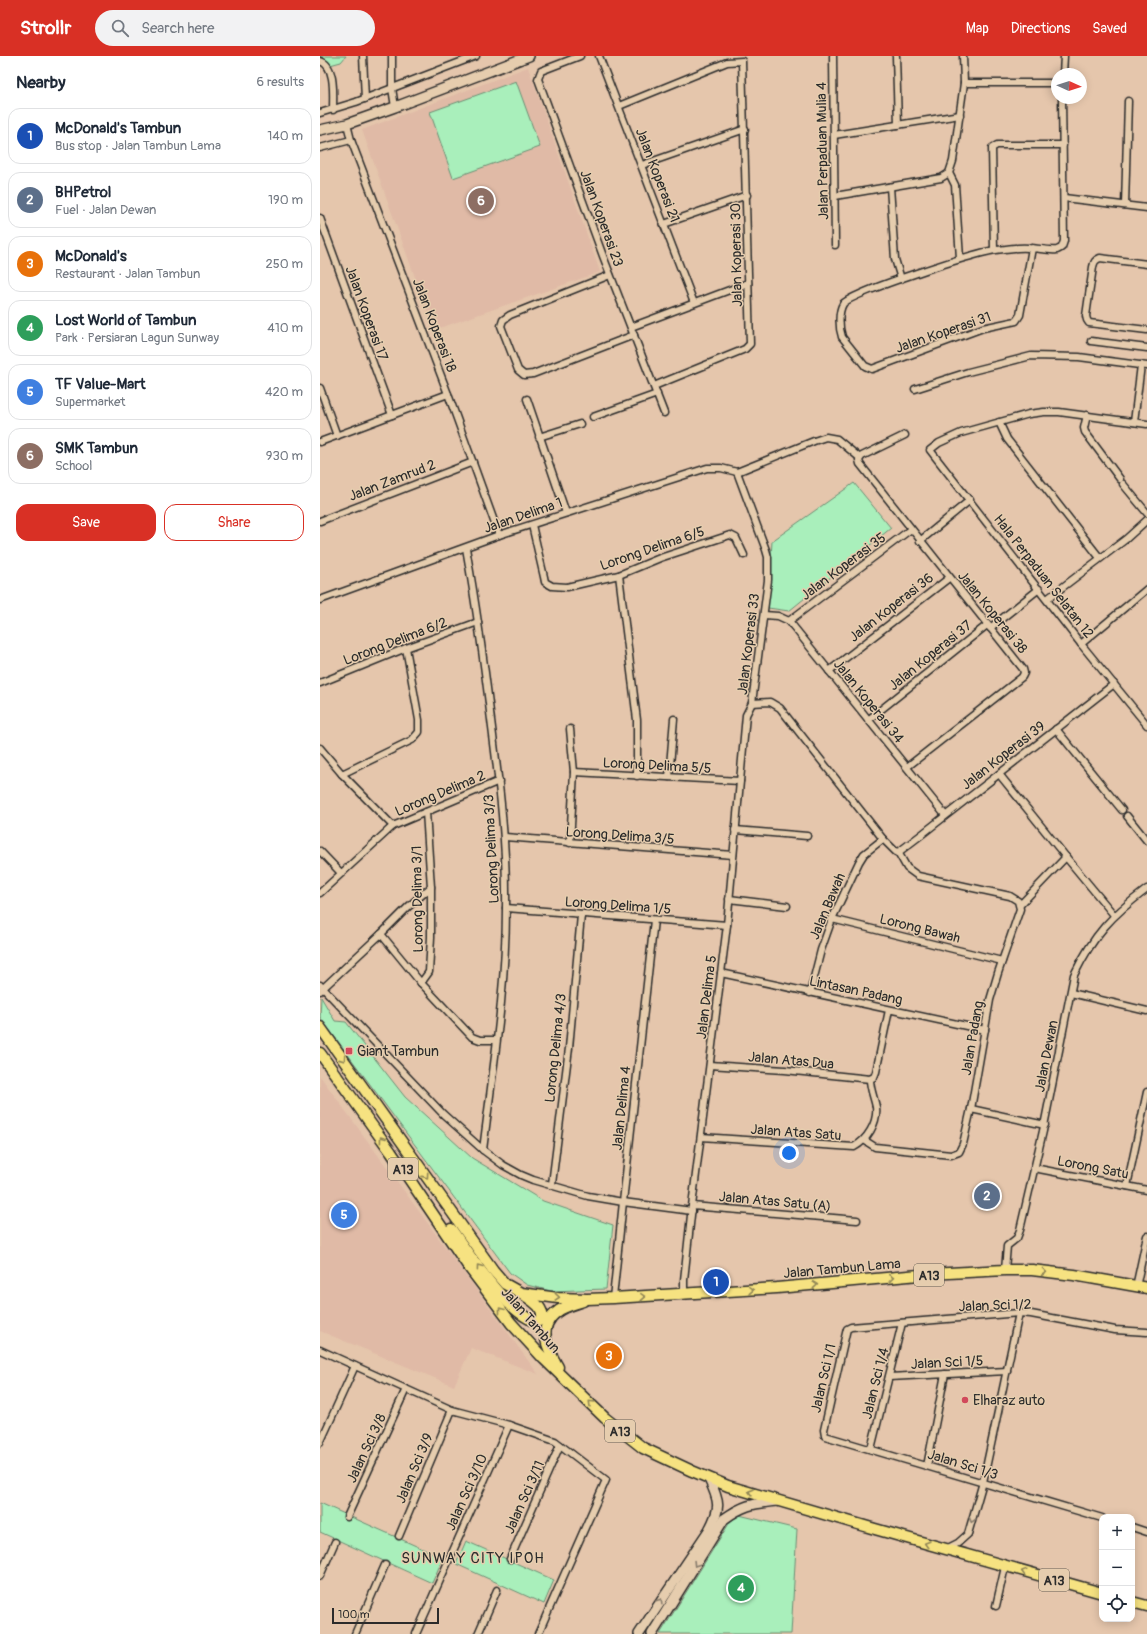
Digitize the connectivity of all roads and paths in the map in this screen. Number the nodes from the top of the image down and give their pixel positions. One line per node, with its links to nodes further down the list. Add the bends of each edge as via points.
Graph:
1 (363, 56): 16 (street)
2 (392, 56): 15 (street)
3 (476, 56): 15 (street)
4 (529, 56): 20 (main road)
5 (580, 56): 47 (street, Jalan Koperasi 23, via 541,71 538,79)
6 (599, 56): 19 (street, Jalan Koperasi 21)
7 (833, 56): 28 (street, Jalan Perpaduan Mulia 4)
8 (896, 56): 25 (street)
9 (963, 56): 13 (street)
10 (1064, 56): 12 (street)
11 (320, 61): 21 (street, via 326,62 331,70)
12 (1063, 68)
13 (964, 83): 14 (street); 23 (street)
14 (1051, 83)
15 (392, 88): 16 (street); 20 (street)
16 (365, 99): 21 (street)
17 (1128, 101): 38 (street)
18 (1062, 104): 30 (street)
19 (619, 106): 26 (street, Jalan Koperasi 30, via 727,62 742,61); 32 (street, Jalan Koperasi 21)
20 (395, 107): 24 (main road)
21 (333, 110): 22 (street)
22 (320, 114)
23 (960, 115): 25 (street); 33 (street, via 954,161)
24 (347, 124): 27 (main road); 29 (street, Jalan Koperasi 18)
25 (898, 125): 28 (street)
26 (744, 129): 32 (street); 35 (street, Jalan Koperasi 30)
27 (320, 130)
28 (834, 135): 36 (street, Jalan Perpaduan Mulia 4)
29 (351, 140): 31 (street); 60 (street, Jalan Koperasi 18)
30 (1063, 145): 37 (street); 44 (street, via 997,145 992,148)
31 (320, 148)
32 (642, 165): 41 (street, Jalan Koperasi 21)
33 (949, 173): 34 (street, via 941,178); 45 (street, via 955,185)
34 (890, 187): 36 (street); 48 (street, via 896,264)
35 (747, 195): 41 (street); 49 (street, Jalan Koperasi 30)
36 (835, 196): 42 (street, Jalan Perpaduan Mulia 4)
37 (1064, 198): 38 (street); 43 (street, via 1062,247 1056,250)
38 (1125, 205): 39 (street)
39 (1147, 208)
40 (320, 218): 64 (street, Jalan Koperasi 17)
41 (664, 224): 50 (street, Jalan Koperasi 21)
42 (835, 245)
43 (1032, 248): 44 (street); 48 (street, Jalan Koperasi 31, via 1020,315 1016,321 975,331 872,369 865,366 842,337 840,309 846,300)
44 (994, 250): 45 (street)
45 (960, 258): 48 (street)
46 (1147, 264): 52 (street, via 1100,258 1094,262 1086,316 1087,320 1093,323)
47 (610, 275): 51 (street, Jalan Koperasi 23); 53 (street, via 503,320 501,326 515,363 524,375 533,374)
48 (900, 279)
49 (748, 283): 50 (street); 57 (street, Jalan Koperasi 30, via 750,344 745,349)
50 (694, 304): 51 (street)
51 (631, 327): 53 (street, Jalan Koperasi 23)
52 (1147, 330)
53 (634, 335): 57 (street, Jalan Koperasi 23)
54 (1091, 341): 55 (street)
55 (1147, 348)
56 (1144, 365): 59 (street, via 1079,357 1031,356); 68 (street)
57 (654, 386): 61 (street, Jalan Koperasi 23)
58 (320, 388): 72 (street)
59 (915, 389)
60 (448, 394): 64 (street); 76 (street, Jalan Koperasi 18)
61 (657, 394): 63 (street, Jalan Koperasi 23); 66 (street)
62 (527, 399): 73 (street)
63 (664, 413)
64 (392, 415): 72 (street)
65 (1087, 416): 67 (street, via 1044,412); 68 (street); 79 (street, via 1085,432)
66 (593, 417)
67 (999, 422): 78 (street, Hala Perpaduan Selatan 12, via 961,433 930,450); 89 (street, via 1007,439)
68 (1134, 422): 70 (street)
69 (580, 424): 73 (street)
70 (1147, 424)
71 (905, 435): 75 (street)
72 (337, 436): 74 (street)
73 (539, 437): 80 (street)
74 (320, 442)
75 (860, 458): 77 (street, via 837,439 826,437); 84 (street, Jalan Koperasi 38, via 862,467)
76 (473, 462): 82 (street, Jalan Zamrud 2); 85 (street, Jalan Koperasi 18)
77 (737, 472): 80 (street, Jalan Delima 1, via 707,468); 96 (street, Jalan Koperasi 33, via 768,557)
78 (970, 500): 86 (street); 92 (street, Hala Perpaduan Selatan 12)
79 (1147, 512)
80 (566, 513): 83 (street, Jalan Delima 1)
81 (1147, 520): 89 (street)
82 (320, 521)
83 (532, 525): 85 (street, Jalan Delima 1); 90 (street, Lorong Delima 6/5, via 548,585 567,587)
84 (911, 529): 86 (street, Jalan Koperasi 38); 97 (street, Jalan Koperasi 35)
85 (499, 535): 87 (street, Jalan Delima 1)
86 (920, 541): 91 (street, Jalan Koperasi 38)
87 (466, 548): 94 (street, Jalan Delima 1); 98 (street, Lorong Delima 3/3)
88 (744, 554): 90 (street, Lorong Delima 6/5, via 736,538 730,535 660,558)
89 (1100, 558): 95 (street)
90 (619, 575): 116 (street, via 637,720)
91 (950, 578): 99 (street, Jalan Koperasi 38); 102 (street, Jalan Koperasi 36)
92 (1039, 589): 95 (street, Hala Perpaduan Selatan 12); 99 (street, Jalan Koperasi 37)
93 (1147, 589): 100 (street)
94 (320, 600)
95 (1047, 600): 100 (street, Hala Perpaduan Selatan 12)
96 (764, 615): 97 (street, via 778,616); 105 (street, Jalan Koperasi 33)
97 (789, 621): 102 (street, Jalan Koperasi 34)
98 (478, 622): 101 (street, Lorong Delima 6/2); 118 (street, Lorong Delima 3/3)
99 (989, 626): 107 (street, Jalan Koperasi 37); 112 (street, Jalan Koperasi 38, via 1023,669 1023,675)
100 (1081, 644): 104 (street, Hala Perpaduan Selatan 12)
101 (406, 648): 103 (street, Lorong Delima 6/2); 114 (street, via 419,732 412,740)
102 (829, 670): 107 (street, Jalan Koperasi 34)
103 (320, 683)
104 (1114, 684): 108 (street, Hala Perpaduan Selatan 12); 110 (street, Jalan Koperasi 39)
105 (752, 703): 119 (street, Jalan Delima 5, via 746,715); 128 (street, Jalan Koperasi 33, via 770,702 780,708)
106 (674, 719): 117 (street)
107 (868, 720): 112 (street, Jalan Koperasi 34)
108 (1147, 725)
109 (570, 729): 113 (street)
110 (1056, 729): 115 (street, Jalan Koperasi 39); 120 (street)
111 (320, 748): 114 (street)
112 (907, 767): 122 (street, Jalan Koperasi 34)
113 (574, 772): 116 (street, Lorong Delima 5/5); 130 (street)
114 (342, 774): 124 (street)
115 (999, 774): 122 (street, Jalan Koperasi 39); 134 (street)
116 (637, 776): 117 (street, Lorong Delima 5/5)
117 (669, 777): 119 (street, Lorong Delima 5/5)
118 (499, 781): 121 (street, Lorong Delima 2); 127 (street, Lorong Delima 3/3)
119 (740, 782): 125 (street, Jalan Delima 5)
120 (1122, 810)
121 (426, 812): 124 (street, Lorong Delima 2); 136 (street, Lorong Delima 3/1)
122 (945, 816): 132 (street, Jalan Koperasi 39)
123 (1127, 816): 129 (street)
124 (393, 826): 135 (street, Lorong Delima 2)
125 (736, 830): 126 (street); 133 (street, Jalan Delima 5)
126 (807, 836)
127 (505, 837): 130 (street, Lorong Delima 3/5); 142 (street, Lorong Delima 3/3)
128 (883, 839): 132 (street, Jalan Koperasi 33); 145 (street, Jalan Bawah, via 864,854)
129 (1147, 841)
130 (570, 843): 133 (street, Lorong Delima 3/5)
131 (320, 851): 135 (street)
132 (898, 852): 140 (street, Jalan Koperasi 33, via 907,868 918,876 1010,896)
133 (733, 855): 139 (street, Jalan Delima 5)
134 (1066, 857): 140 (street); 144 (street)
135 (341, 873): 138 (street, Lorong Delima 2)
136 (432, 887): 148 (street); 151 (street, Lorong Delima 3/1, via 429,972)
137 (1147, 889): 144 (street, Jalan Dewan)
138 (320, 893)
139 (729, 899): 141 (street); 147 (street, Jalan Delima 5)
140 (1020, 905): 149 (street, Jalan Padang, via 1020,914)
141 (787, 906)
142 (506, 908): 143 (street, Lorong Delima 1/5); 159 (street, Lorong Delima 3/3, via 504,964)
143 (580, 915): 146 (street, Lorong Delima 1/5); 171 (street, Lorong Delima 4/3)
144 (1114, 915): 154 (street, Jalan Dewan, via 1095,937 1084,956 1074,975)
145 (832, 919): 149 (street, Lorong Bawah); 153 (street, Jalan Bawah)
146 (654, 920): 147 (street, Lorong Delima 1/5); 175 (street, Jalan Delima 4)
147 (727, 925): 150 (street, Jalan Delima 5)
148 (381, 934): 151 (street); 152 (street)
149 (1002, 961): 158 (street, Jalan Padang, via 990,1000)
150 (721, 974): 153 (street, Lintasan Padang); 161 (street, Jalan Delima 5)
151 (421, 983): 159 (street, via 472,1037)
152 (321, 988): 169 (street, Jalan Atas Satu (A), via 443,1114)
153 (810, 993): 155 (street, Lintasan Padang)
154 (1071, 993): 156 (street); 166 (street, Jalan Dewan)
155 (889, 1010): 158 (street, Lintasan Padang); 162 (street, via 876,1072)
156 (1147, 1011)
157 (320, 1027): 182 (main road, A13, one-way to 182, via 480,1253 504,1284)
158 (985, 1030): 164 (street, Jalan Padang)
159 (496, 1040): 169 (street, Lorong Delima 3/3)
160 (322, 1060): 174 (main road, Jalan Tambun / A13, one-way to 160)
161 (710, 1065): 162 (street, Jalan Atas Dua); 167 (street, Jalan Delima 5)
162 (870, 1079): 168 (street, via 876,1115)
163 (1147, 1092): 165 (street)
164 (971, 1110): 166 (street); 168 (street, Jalan Padang, via 963,1144 959,1152 951,1155 875,1147)
165 (1144, 1119): 172 (street)
166 (1044, 1125): 170 (street, Jalan Dewan)
167 (700, 1137): 168 (street, Jalan Atas Satu, via 848,1148); 176 (street, Jalan Delima 5)
168 (864, 1140)
169 (483, 1150): 171 (street, Jalan Atas Satu (A), via 521,1175)
170 (1034, 1168): 172 (street, Lorong Satu); 179 (street, Jalan Dewan, via 1019,1234 1006,1249)
171 (552, 1184): 175 (street, Jalan Atas Satu (A), via 588,1196)
172 (1127, 1186): 173 (street, Lorong Satu)
173 (1147, 1190)
174 (425, 1202): 182 (main road, one-way to 174, via 540,1306 542,1319 537,1322 530,1320 506,1302 446,1223); 193 (main road, Jalan Tambun / A13, one-way to 174, via 512,1323 472,1272)
175 (623, 1202): 176 (street, Jalan Atas Satu (A)); 184 (street, Jalan Delima 4)
176 (692, 1209): 177 (street, Jalan Atas Satu (A)); 183 (street, Jalan Delima 5)
177 (857, 1220)
178 (1147, 1236): 180 (street)
179 (1005, 1270): 180 (main road, Jalan Tambun Lama / A13, one-way to 180, via 1074,1275); 183 (main road, Jalan Tambun Lama / A13, one-way to 179)
180 (1136, 1287): 181 (main road, Jalan Tambun Lama / A13)
181 (1147, 1288)
182 (522, 1293): 185 (main road, one-way to 185)
183 (684, 1294): 184 (main road, Jalan Tambun Lama / A13, one-way to 183)
184 (616, 1298): 185 (main road, Jalan Tambun Lama / A13)
185 (587, 1299): 193 (main road, via 558,1312 546,1330 548,1350)
186 (1019, 1313): 187 (street, Jalan Sci 1/2); 188 (street, Jalan Sci 1/2, via 1115,1330); 192 (street)
187 (902, 1322): 189 (street, Jalan Sci 1/2, via 851,1327); 195 (street, Jalan Sci 1/4)
188 (1147, 1332)
189 (846, 1333): 199 (street, Jalan Sci 1/1)
190 (320, 1350): 191 (street)
191 (355, 1366): 196 (street); 200 (street)
192 (1007, 1371): 194 (street, Jalan Sci 1/5); 205 (street)
193 (561, 1373): 204 (main road, Jalan Tambun / A13, one-way to 193, via 632,1440)
194 (944, 1374): 195 (street, Jalan Sci 1/5); 203 (street)
195 (889, 1377): 202 (street, Jalan Sci 1/4)
196 (406, 1389): 197 (street); 207 (street, Jalan Sci 3/8)
197 (452, 1410): 198 (street); 211 (street, Jalan Sci 3/9)
198 (509, 1425): 201 (street); 224 (street, Jalan Sci 3/10)
199 (824, 1427): 202 (street, Jalan Sci 1/3, via 823,1432 827,1437)
200 (320, 1443)
201 (560, 1445): 214 (street, Jalan Sci 3/11); 226 (street, via 606,1480)
202 (872, 1449): 203 (street, Jalan Sci 1/3)
203 (927, 1466): 205 (street, Jalan Sci 1/3)
204 (709, 1479): 206 (main road, Jalan Tambun / A13, one-way to 204); 227 (main road, one-way to 204, via 717,1515 717,1495)
205 (983, 1482): 208 (street, Jalan Sci 1/3); 213 (street, one-way to 213, via 968,1534)
206 (781, 1501): 213 (main road, Jalan Tambun / A13, one-way to 206); 228 (main road, one-way to 228, via 748,1505 724,1519)
207 (347, 1517)
208 (1099, 1517)
209 (1135, 1528): 210 (street)
210 (1147, 1532)
211 (398, 1536)
212 (335, 1542): 217 (street)
213 (946, 1549): 216 (main road, Jalan Tambun / A13)
214 (510, 1559)
215 (385, 1565): 223 (street)
216 (1005, 1567): 219 (main road, A13, one-way to 216); 221 (street)
217 (320, 1576)
218 (497, 1590): 225 (street)
219 (1099, 1592)
220 (1135, 1603): 222 (main road)
221 (996, 1606)
222 (1147, 1606)
223 (355, 1634)
224 (416, 1634)
225 (478, 1634)
226 (538, 1634)
227 (639, 1634)
228 (652, 1634)

